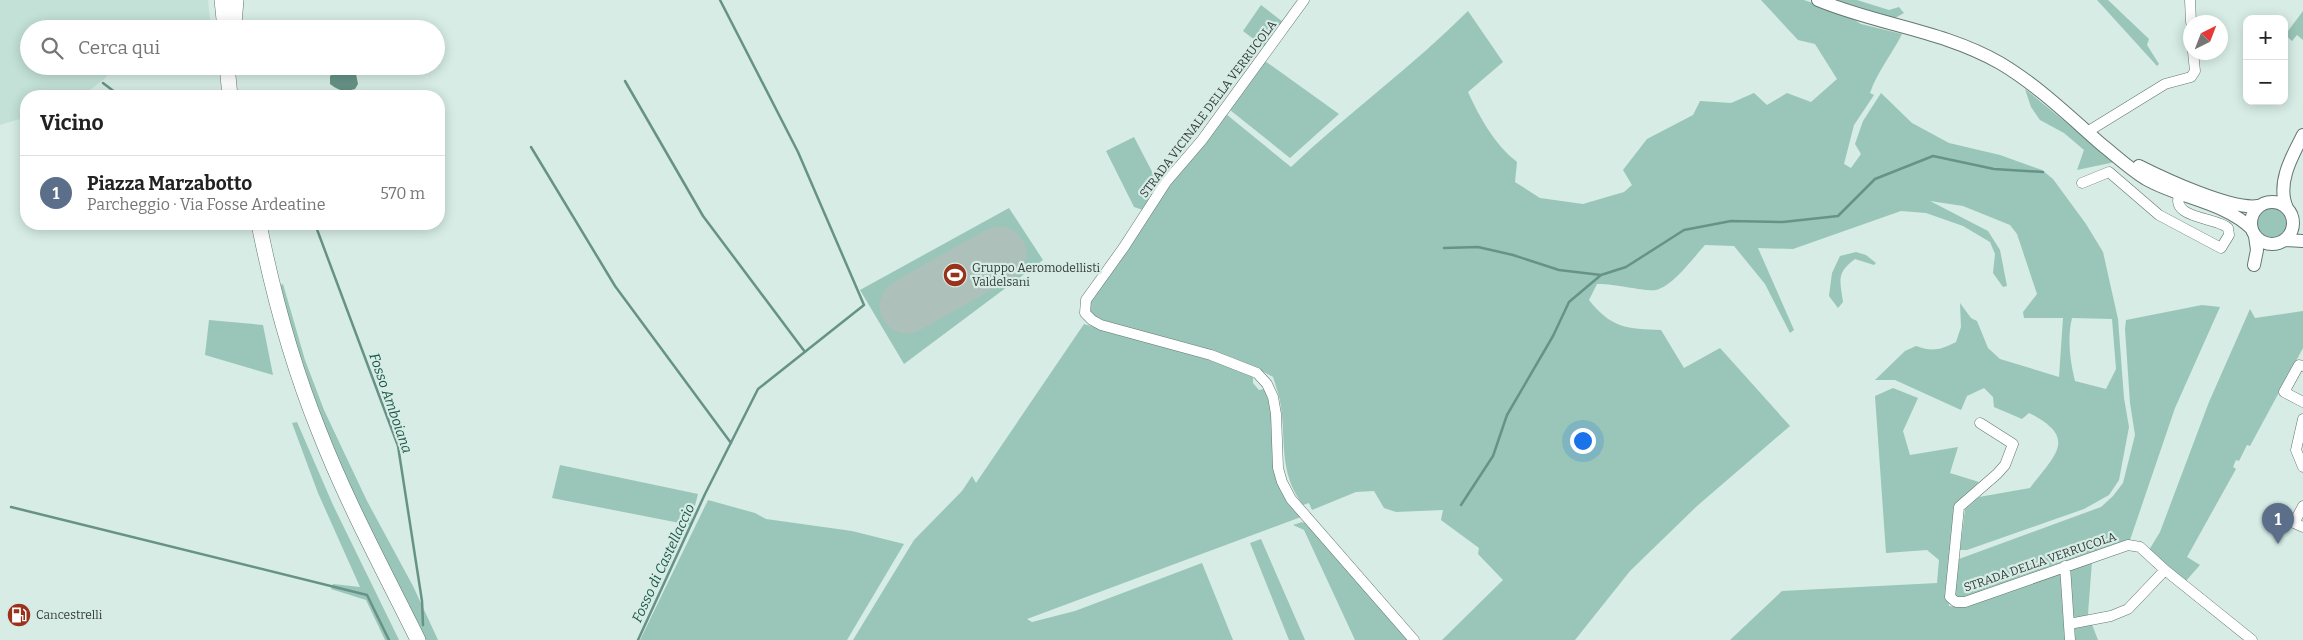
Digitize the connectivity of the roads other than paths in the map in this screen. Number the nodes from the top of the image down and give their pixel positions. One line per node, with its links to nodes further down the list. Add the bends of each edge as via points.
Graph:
1 (1304, 0): 40 (street, STRADA VICINALE DELLA VERRUCOLA, via 1202,140 1166,182 1086,300 1085,313 1102,325 1211,355 1257,373 1273,396 1278,468 1291,499)
2 (1818, 0): 12 (main road, via 1968,47 2027,82)
3 (2190, 0): 5 (street)
4 (227, 1): 6 (highway)
5 (2191, 15)
6 (230, 20)
7 (2194, 60): 12 (street, via 2195,71 2191,77 2165,84)
8 (229, 75): 10 (highway)
9 (238, 75): 11 (highway)
10 (230, 90)
11 (239, 90)
12 (2087, 132): 14 (main road)
13 (2303, 135): 15 (main road)
14 (2102, 144): 17 (main road, via 2138,174); 18 (main road)
15 (2286, 175): 19 (main road); 20 (main road, via 2283,196)
16 (2082, 184): 21 (street, via 2109,172 2159,215 2221,248 2229,234 2228,228)
17 (2179, 194): 18 (main road); 21 (street, via 2178,202 2183,210)
18 (2198, 196): 19 (main road, via 2237,205); 21 (street, via 2196,212); 24 (main road, via 2236,215)
19 (2261, 205): 20 (main road, via 2276,202); 24 (main road, via 2252,216)
20 (2287, 208): 22 (main road)
21 (2204, 219)
22 (2293, 220): 25 (main road); 27 (main road, via 2292,230)
23 (255, 231): 38 (highway, via 270,312 297,400 327,474); 39 (highway, via 318,430)
24 (2253, 232): 27 (main road, via 2262,242); 27 (main road, via 2257,250 2254,266 2263,253)
25 (2303, 233)
26 (2303, 240): 27 (main road)
27 (2279, 242)
28 (2302, 362): 29 (street, via 2284,392)
29 (2303, 402)
30 (2303, 419): 32 (street, via 2296,450)
31 (1980, 423): 35 (street, STRADA DELLA VERRUCOLA, via 2013,444 2005,465 1959,507 1950,597 1956,602 1965,602)
32 (2303, 468)
33 (2303, 506): 34 (street)
34 (2299, 525)
35 (2065, 566): 36 (street, STRADA DELLA VERRUCOLA, via 2131,545 2142,549); 37 (street)
36 (2165, 570): 37 (street, via 2133,605 2122,612); 42 (street, STRADA DELLA VERRUCOLA)
37 (2069, 624): 41 (street)
38 (407, 640)
39 (418, 640)
40 (1414, 640)
41 (2070, 640)
42 (2252, 640)

